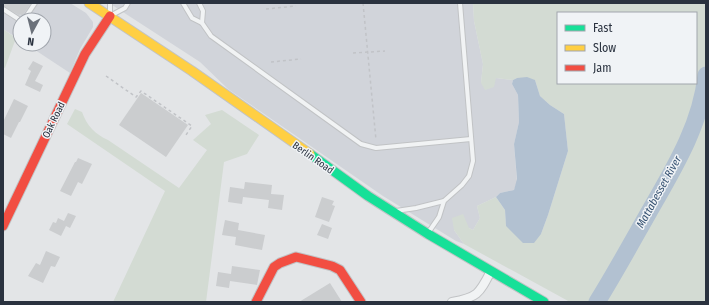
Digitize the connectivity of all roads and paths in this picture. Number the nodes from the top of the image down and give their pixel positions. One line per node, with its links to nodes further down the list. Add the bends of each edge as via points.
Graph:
1 (35, 3): 12 (lane)
2 (89, 3): 14 (main road, Berlin Road)
3 (110, 3): 14 (lane)
4 (128, 3): 14 (lane, via 125,8)
5 (183, 3): 15 (lane, via 192,18)
6 (199, 3): 15 (lane, via 203,11)
7 (363, 3): 17 (path)
8 (460, 3): 23 (lane)
9 (296, 6): 11 (path)
10 (3, 9): 13 (lane)
11 (266, 9)
12 (28, 12)
13 (12, 15)
14 (110, 16): 26 (main road, Berlin Road); 27 (main road, Oak Road, via 85,54)
15 (202, 23): 23 (lane, via 211,36 226,48 361,144 376,148)
16 (385, 50): 17 (path)
17 (368, 52): 18 (path); 24 (path)
18 (354, 53)
19 (301, 59): 20 (path)
20 (271, 62)
21 (106, 76): 22 (path, via 136,97 141,91 192,126)
22 (186, 134)
23 (471, 139): 25 (lane, via 473,162 469,176)
24 (376, 140)
25 (444, 201): 26 (lane); 28 (lane, via 439,217)
26 (392, 211): 28 (main road, Berlin Road)
27 (3, 226)
28 (428, 234): 29 (main road, Berlin Road)
29 (491, 271): 30 (street, via 482,289); 34 (main road, Berlin Road)
30 (465, 301): 33 (street)
31 (256, 302): 32 (main road, via 274,268 296,257 340,270)
32 (361, 302)
33 (452, 302)
34 (544, 302)

